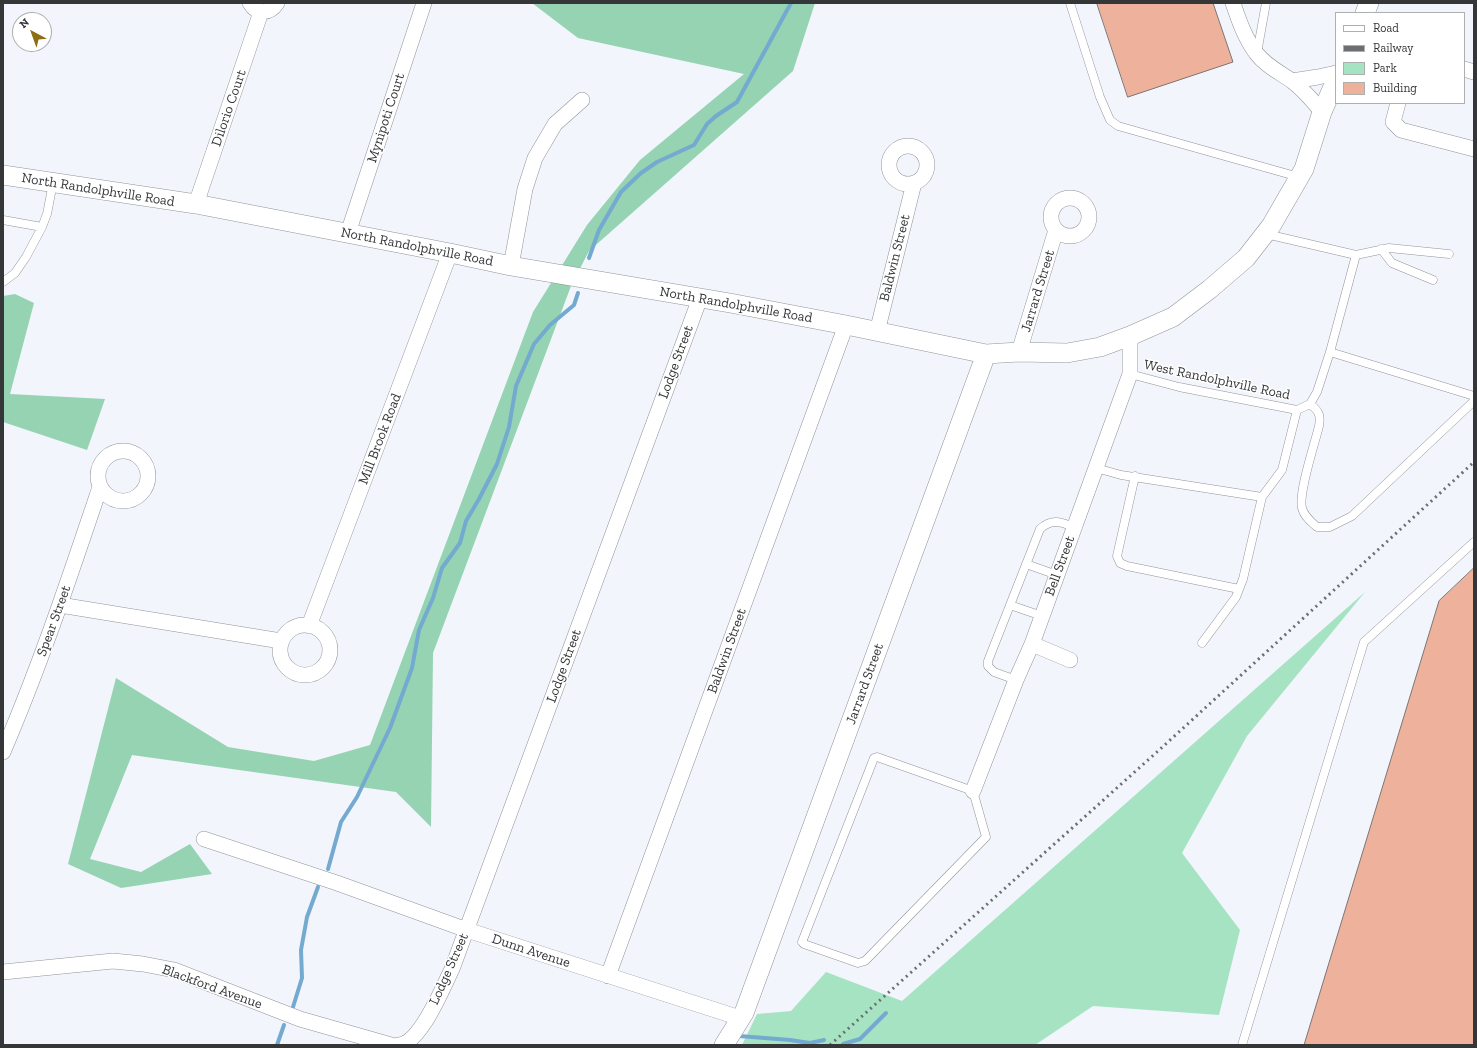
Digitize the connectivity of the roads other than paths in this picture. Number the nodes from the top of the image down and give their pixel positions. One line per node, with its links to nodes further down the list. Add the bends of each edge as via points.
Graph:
1 (277, 3): 6 (street, Dilorio Court, via 271,10)
2 (424, 3): 23 (street, Mynipoti Court)
3 (1070, 3): 16 (lane, via 1100,97 1110,120 1118,126)
4 (1233, 3): 7 (street, via 1242,30)
5 (1266, 3): 7 (lane)
6 (256, 7): 19 (street, Dilorio Court)
7 (1257, 54): 9 (street, via 1272,69)
8 (1335, 73): 9 (street)
9 (1292, 81): 13 (street)
10 (1335, 82): 13 (street, North Randolphville Road)
11 (582, 100): 29 (street, via 555,124 535,158 525,189)
12 (1398, 104): 14 (street, via 1393,122 1401,130)
13 (1322, 112): 16 (street, North Randolphville Road)
14 (1474, 149)
15 (3, 175): 17 (street, North Randolphville Road)
16 (1300, 177): 24 (street, North Randolphville Road)
17 (53, 183): 19 (street, North Randolphville Road); 21 (lane)
18 (914, 183): 34 (street, Baldwin Street)
19 (196, 204): 23 (street, North Randolphville Road)
20 (3, 220): 21 (lane)
21 (42, 227): 31 (lane, via 15,273)
22 (1056, 230): 36 (street, Jarrard Street)
23 (348, 233): 26 (street, North Randolphville Road)
24 (1265, 234): 28 (lane); 35 (street, North Randolphville Road, via 1246,258 1210,289 1172,317)
25 (1381, 250): 27 (lane, via 1389,248); 28 (lane); 30 (lane, via 1392,263)
26 (450, 253): 29 (street, North Randolphville Road); 56 (street, Mill Brook Road)
27 (1449, 254)
28 (1356, 255): 37 (lane)
29 (510, 266): 32 (street, North Randolphville Road)
30 (1433, 280)
31 (3, 282)
32 (700, 298): 33 (street, North Randolphville Road); 65 (street, Lodge Street)
33 (846, 325): 34 (street, North Randolphville Road); 67 (street, Baldwin Street)
34 (877, 332): 38 (street, North Randolphville Road)
35 (1130, 336): 36 (street, North Randolphville Road, via 1100,347 1067,353); 39 (street, Bell Street)
36 (1020, 352): 38 (street, North Randolphville Road)
37 (1330, 352): 40 (lane); 42 (lane, via 1317,392)
38 (986, 354): 68 (street, Jarrard Street)
39 (1130, 374): 43 (lane, West Randolphville Road, via 1180,387); 44 (street, Bell Street)
40 (1474, 396)
41 (1474, 401): 42 (lane, via 1352,516 1330,527 1317,527 1307,519 1302,508 1302,492 1320,416)
42 (1310, 404): 43 (lane, West Randolphville Road)
43 (1296, 410): 47 (lane, via 1282,470)
44 (1096, 468): 45 (lane); 48 (street, Bell Street)
45 (1135, 476): 47 (lane); 52 (lane, via 1118,556 1120,562 1127,566)
46 (100, 487): 53 (street, Spear Street)
47 (1262, 497): 52 (lane)
48 (1074, 527): 50 (lane, via 1053,521 1045,524 1040,529); 51 (street, Bell Street)
49 (1474, 542): 72 (lane, via 1364,642)
50 (1026, 564): 51 (lane); 54 (lane)
51 (1057, 575): 55 (street, Bell Street)
52 (1239, 589): 58 (lane, via 1236,597)
53 (60, 605): 57 (street); 62 (street, Spear Street)
54 (1010, 605): 55 (lane); 61 (lane, via 988,666 994,672)
55 (1042, 616): 59 (street, Bell Street)
56 (309, 626): 57 (street, via 300,625 292,628); 57 (street, via 322,632 329,646 326,661 316,672 300,674 292,671 282,658)
57 (281, 641)
58 (1202, 643)
59 (1032, 644): 60 (street); 61 (street, Bell Street)
60 (1070, 660)
61 (1016, 680): 63 (street, Bell Street)
62 (3, 752)
63 (973, 791): 63 (lane, via 874,758 802,942 858,962 865,961 986,837)
64 (204, 840): 65 (street, Dunn Avenue, via 337,883)
65 (466, 930): 67 (street, Dunn Avenue); 70 (street, Lodge Street, via 452,969 423,1024 413,1039)
66 (3, 972): 69 (street, Blackford Avenue, via 113,962 143,964 174,970 300,1019)
67 (608, 976): 68 (street, Dunn Avenue, via 737,1017)
68 (744, 1013): 71 (street, Jarrard Street)
69 (392, 1045)
70 (398, 1045)
71 (724, 1045)
72 (1242, 1045)

